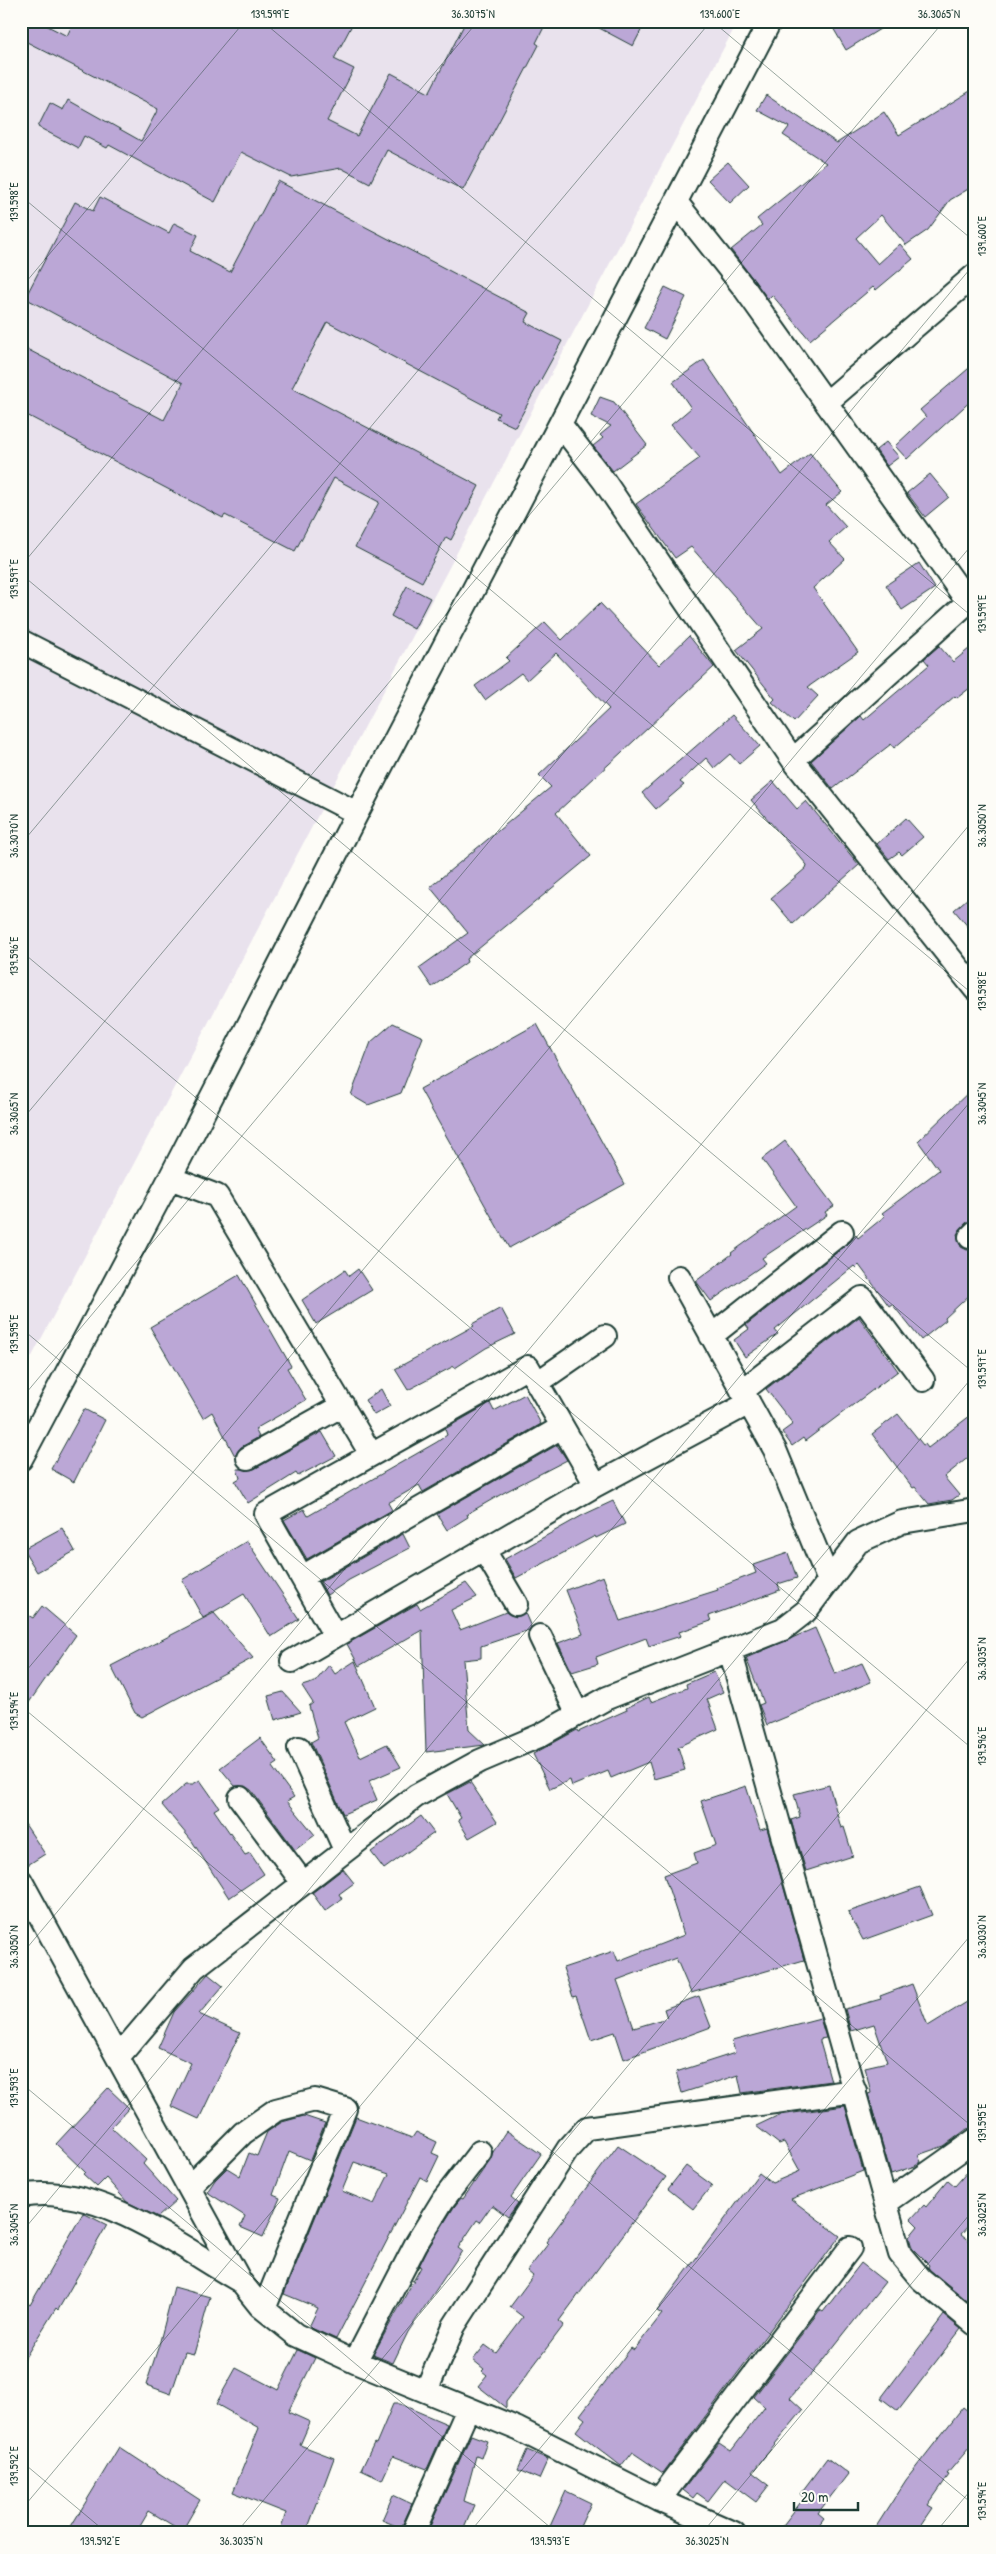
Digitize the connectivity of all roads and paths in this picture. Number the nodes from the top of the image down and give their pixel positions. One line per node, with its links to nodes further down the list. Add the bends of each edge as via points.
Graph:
1 (770, 21): 2 (street)
2 (676, 202): 4 (street, via 740,282); 5 (street)
3 (975, 276): 4 (street)
4 (826, 403): 6 (street)
5 (560, 424): 8 (street, via 610,489); 9 (street)
6 (972, 599): 8 (street)
7 (21, 641): 9 (street)
8 (793, 760): 10 (street)
9 (357, 813): 11 (street)
10 (975, 989)
11 (170, 1178): 19 (street, via 217,1196); 23 (street)
12 (842, 1232): 15 (street)
13 (679, 1277): 15 (street)
14 (604, 1336): 17 (street)
15 (711, 1336): 18 (street)
16 (923, 1380): 18 (street, via 862,1298)
17 (537, 1383): 20 (street); 21 (street, via 528,1367)
18 (746, 1397): 24 (street); 28 (street, via 775,1450)
19 (343, 1405): 21 (street); 22 (street)
20 (562, 1427): 24 (street); 27 (street)
21 (371, 1454): 27 (street, via 266,1514)
22 (248, 1458)
23 (21, 1459)
24 (596, 1485): 26 (street)
25 (975, 1510): 28 (street, via 902,1522 858,1542)
26 (484, 1550): 29 (street); 30 (street)
27 (302, 1577): 30 (street)
28 (830, 1581): 32 (street, via 806,1611 783,1628)
29 (516, 1604)
30 (335, 1636): 33 (street)
31 (540, 1636): 34 (street)
32 (730, 1650): 34 (street); 41 (street)
33 (292, 1661)
34 (577, 1713): 37 (street, via 538,1736 480,1761 416,1796)
35 (299, 1748): 37 (street)
36 (240, 1798): 39 (street)
37 (345, 1850): 39 (street)
38 (21, 1881): 40 (street)
39 (303, 1883): 40 (street, via 194,1968)
40 (119, 2056): 44 (street)
41 (855, 2091): 46 (street); 52 (street, via 587,2128 568,2149 454,2326)
42 (975, 2140): 46 (street)
43 (480, 2152): 51 (street, via 443,2200 416,2244)
44 (190, 2186): 48 (street); 49 (street, via 243,2133 276,2110 315,2100 345,2109)
45 (21, 2196): 48 (street, via 40,2193 90,2200 139,2223)
46 (886, 2203): 50 (street, via 900,2254 921,2279)
47 (850, 2248): 54 (street)
48 (240, 2281): 49 (street)
49 (264, 2309): 51 (street, via 296,2335)
50 (975, 2324)
51 (355, 2362): 52 (street)
52 (426, 2391): 53 (street)
53 (468, 2409): 54 (street, via 518,2429); 55 (street)
54 (659, 2500): 56 (street)
55 (413, 2533)
56 (734, 2533)

